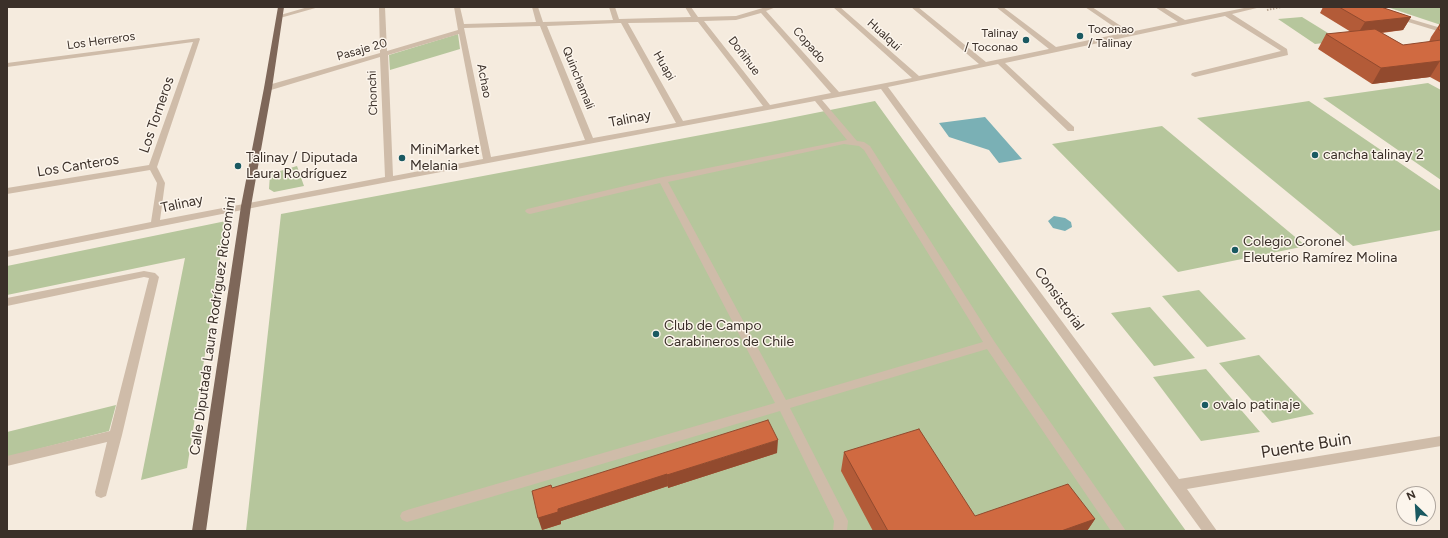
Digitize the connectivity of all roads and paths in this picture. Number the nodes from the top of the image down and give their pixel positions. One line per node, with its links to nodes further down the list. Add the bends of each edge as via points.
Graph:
1 (281, 7): 19 (main road, Calle Diputada Laura Rodríguez Riccomini)
2 (316, 7): 19 (street)
3 (382, 7): 29 (street, Chonchi)
4 (457, 7): 24 (street, Achao)
5 (534, 7): 23 (street, Quinchamali)
6 (612, 7): 21 (street, Huapi)
7 (688, 7): 20 (street, Doñihue)
8 (774, 7): 15 (street, Pasaje 20)
9 (836, 7): 34 (street, Hualqui)
10 (914, 7): 32 (street)
11 (999, 7): 28 (street)
12 (1088, 7): 26 (street)
13 (1158, 7): 22 (street)
14 (1258, 7): 16 (street, Talinay)
15 (763, 9): 20 (street, Pasaje 20, via 736,18); 37 (street, Copado)
16 (1237, 9): 17 (street, Talinay)
17 (1227, 14): 22 (street, Talinay); 33 (street, via 1278,45 1285,53)
18 (1388, 14): 25 (street)
19 (280, 16): 36 (main road, Calle Diputada Laura Rodríguez Riccomini)
20 (698, 20): 21 (street, Pasaje 20); 39 (street, Doñihue)
21 (620, 22): 23 (street, Pasaje 20); 40 (street, Huapi)
22 (1184, 23): 26 (street, Talinay)
23 (541, 24): 24 (street, Pasaje 20); 42 (street, Quinchamali)
24 (461, 29): 29 (street, Pasaje 20); 44 (street, Achao)
25 (1441, 30)
26 (1129, 34): 28 (street, Talinay)
27 (197, 39): 31 (street, Los Herreros); 45 (street, Los Torneros)
28 (1056, 50): 30 (street, Talinay)
29 (384, 55): 36 (street, Pasaje 20); 46 (street, Chonchi)
30 (1000, 62): 32 (street, Talinay); 41 (street)
31 (7, 65)
32 (985, 65): 34 (street, Talinay)
33 (1195, 74)
34 (918, 79): 35 (street, Talinay)
35 (883, 86): 37 (street, Talinay); 59 (street, Consistorial)
36 (268, 88): 49 (main road, Calle Diputada Laura Rodríguez Riccomini)
37 (837, 95): 38 (street, Talinay)
38 (817, 99): 39 (street, Talinay); 43 (street)
39 (768, 108): 40 (street, Talinay)
40 (682, 124): 42 (street, Talinay)
41 (1071, 129)
42 (590, 141): 44 (street, Talinay)
43 (854, 142): 47 (street); 54 (street, via 867,148)
44 (487, 160): 46 (street, Talinay)
45 (153, 167): 48 (street, Los Canteros); 51 (street, Los Torneros, via 161,183)
46 (389, 179): 49 (street, Talinay)
47 (663, 180): 50 (street); 55 (street)
48 (7, 190)
49 (246, 206): 51 (street, Talinay); 62 (main road, Calle Diputada Laura Rodríguez Riccomini)
50 (530, 211)
51 (155, 224): 52 (street, Talinay)
52 (7, 254)
53 (7, 302): 56 (street, via 144,274 152,275 154,280)
54 (990, 344): 55 (street); 64 (street)
55 (783, 406): 61 (street); 63 (street, via 841,521)
56 (116, 435): 58 (street); 60 (street)
57 (1441, 441): 59 (street, Puente Buin)
58 (7, 461)
59 (1177, 485): 65 (street, Consistorial)
60 (101, 492)
61 (407, 516)
62 (199, 531)
63 (840, 531)
64 (1119, 531)
65 (1210, 531)

